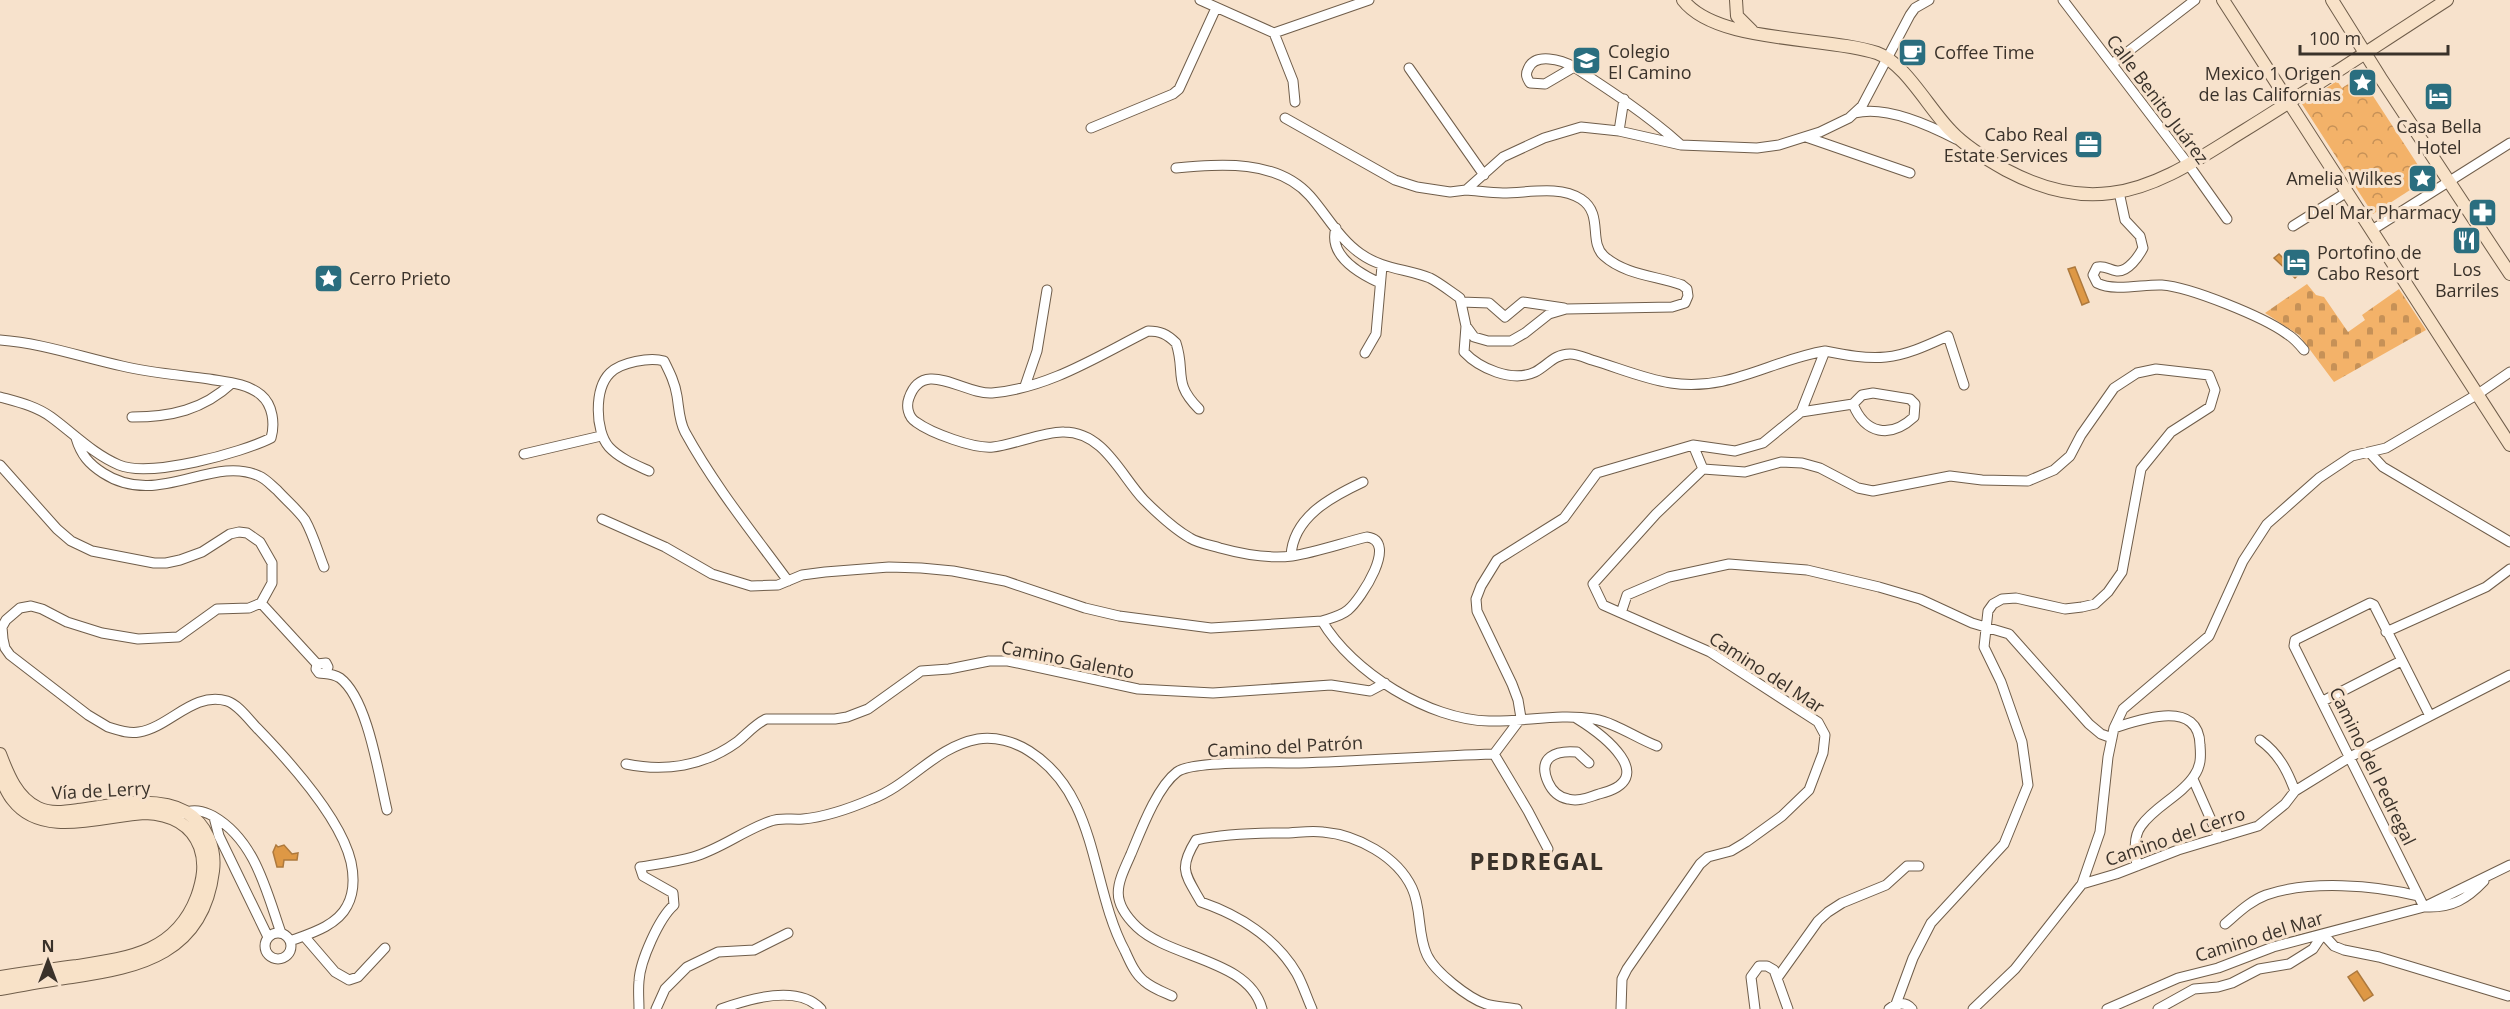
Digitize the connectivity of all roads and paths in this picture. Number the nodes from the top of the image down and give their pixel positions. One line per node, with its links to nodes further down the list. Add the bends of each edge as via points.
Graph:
1 (1200, 0): 11 (street)
2 (1369, 0): 13 (street)
3 (1683, 0): 12 (street, via 1706,17)
4 (1736, 0): 12 (street, via 1737,16)
5 (1929, 0): 15 (street, via 1915,8)
6 (2063, 0): 16 (street, Calle Benito Juárez)
7 (2195, 0): 16 (street)
8 (2223, 0): 21 (street)
9 (2332, 0): 14 (street)
10 (2448, 0): 14 (street)
11 (1216, 8): 13 (street); 24 (street, via 1179,89)
12 (1753, 32): 15 (street, via 1861,49)
13 (1274, 33): 20 (street, via 1293,81)
14 (2365, 52): 21 (street); 34 (street)
15 (1887, 57): 22 (street); 27 (street)
16 (2112, 64): 30 (street, Calle Benito Juárez)
17 (1574, 67): 17 (street, via 1545,84 1530,83 1527,79 1526,72 1538,60 1556,60); 19 (street)
18 (1409, 68): 33 (street)
19 (1623, 99): 25 (street); 29 (street)
20 (1296, 102)
21 (2289, 102): 30 (street); 37 (street)
22 (1855, 113): 26 (street); 27 (street, via 1888,113)
23 (1285, 118): 35 (street, via 1395,180 1438,191)
24 (1091, 128)
25 (1619, 131): 29 (street); 33 (street, via 1581,127 1544,138 1503,157)
26 (1806, 137): 29 (street, via 1757,148); 32 (street)
27 (1962, 142): 36 (street, via 2006,170 2055,190 2084,194)
28 (2510, 143): 34 (street)
29 (1682, 145)
30 (2188, 164): 36 (street, via 2153,182); 38 (street, Calle Benito Juárez)
31 (1176, 168): 40 (street, via 1220,165 1283,175 1309,195)
32 (1910, 173)
33 (1484, 175): 35 (street)
34 (2449, 180): 41 (street); 43 (street)
35 (1466, 190): 47 (street, via 1551,191 1579,198 1590,206 1603,256 1623,268 1682,285 1688,296 1685,303 1672,307)
36 (2119, 192): 50 (street, via 2125,220 2140,236 2143,248 2121,271 2097,267 2093,275 2097,283 2163,285 2187,290 2277,327)
37 (2347, 192): 39 (street); 41 (street)
38 (2227, 219)
39 (2293, 226)
40 (1336, 228): 42 (street, via 1356,250); 44 (street, via 1336,249 1355,271)
41 (2372, 230): 57 (street)
42 (1382, 266): 44 (street); 46 (street, via 1431,279 1461,298)
43 (2510, 273)
44 (1380, 283): 52 (street, via 1376,334)
45 (1047, 290): 56 (street)
46 (1461, 302): 47 (street, via 1489,303 1505,317 1523,302); 48 (street)
47 (1566, 309): 48 (street, via 1549,314 1510,341 1474,337)
48 (1466, 326): 51 (street, via 1464,352 1473,361 1502,374 1534,372 1552,358 1570,354 1646,378 1701,385 1731,381 1800,355)
49 (0, 340): 54 (street, via 47,346 152,373)
50 (2304, 350)
51 (1825, 351): 55 (street, via 1886,357 1948,336); 61 (street)
52 (1365, 353)
53 (2510, 372): 57 (street)
54 (232, 383): 62 (street, via 212,400 190,410 158,417); 64 (street, via 263,396 272,414 274,440 156,469 119,465)
55 (1964, 385)
56 (1025, 386): 60 (street, via 1070,371 1148,331 1159,331 1176,343 1181,384); 75 (street, via 984,393 928,378 916,386 908,399 907,411 914,422 962,442 990,448 1064,432 1083,437 1102,447 1144,499 1190,538 1242,554)
57 (2478, 393): 66 (street); 67 (street, via 2386,447)
58 (0, 397): 64 (street, via 31,405)
59 (1853, 404): 59 (street, via 1866,426 1877,430 1908,422 1917,410 1910,399 1873,393 1862,395); 61 (street)
60 (1199, 409)
61 (1801, 412): 65 (street, via 1763,443 1735,451)
62 (132, 417)
63 (601, 436): 68 (street); 71 (street, via 614,452); 78 (street, via 600,397 610,373 629,364 664,361 673,380 684,431 741,520)
64 (76, 438): 76 (street, via 87,461 121,483 165,484 232,471 265,478 306,522)
65 (1693, 445): 70 (street); 90 (street, via 1597,473 1564,518 1497,560 1481,586 1477,611 1515,692)
66 (2510, 445)
67 (2369, 452): 74 (street, via 2383,466); 91 (street, via 2356,454 2325,473 2267,524 2243,561 2209,636 2123,709)
68 (524, 454)
69 (0, 465): 79 (street, via 57,529 92,551 166,562 202,552 234,532 247,533 260,542 272,563 272,583)
70 (1703, 469): 80 (street, Camino del Mar, via 1593,584 1603,605); 82 (street, via 1745,472 1781,462 1802,463 1858,488 1873,490 1950,476 2028,481 2054,470 2070,456 2114,388 2137,373 2156,369 2209,375 2215,390 2210,407 2171,432 2141,470 2122,572 2108,592 2095,604 2065,609 2037,600 2002,599 1988,611)
71 (649, 471)
72 (1363, 482): 75 (street, via 1336,495 1299,526)
73 (602, 519): 78 (street, via 735,582 769,587)
74 (2510, 542)
75 (1291, 556): 81 (street, via 1367,537 1378,541 1378,562 1370,579 1348,609)
76 (324, 567)
77 (2510, 569): 83 (street, via 2486,587)
78 (788, 581): 81 (street, via 825,572 921,568 1005,581 1119,616 1211,628)
79 (261, 603): 103 (street, via 317,664 326,663 326,672 347,685 365,719); 120 (street, via 249,608 217,609 178,637 155,639 102,633 31,606 20,608 6,620 3,639 5,648 19,663 108,727 124,732 139,732 208,700 225,701 242,712 304,780 340,836 351,861 353,881 346,909 332,922)
80 (1621, 613): 82 (street, via 1628,595 1668,577 1729,564 1807,570 1879,586); 138 (street, Camino del Mar, via 1710,652 1818,722 1826,735 1809,790 1746,842 1700,864 1627,969 1622,979)
81 (1322, 621): 86 (street, via 1343,650)
82 (1987, 628): 91 (street, via 2009,634 2089,724 2101,734); 130 (street, via 1984,647 2022,742 2028,785 2004,844 1931,923)
83 (2386, 632): 84 (street); 87 (street, Camino del Pedregal, via 2370,603 2295,640 2294,646)
84 (2401, 661): 87 (street); 88 (street)
85 (2510, 675): 88 (street, Camino del Cerro)
86 (1385, 683): 90 (street, via 1459,718); 98 (street, Camino Galento, via 1370,691 1331,685 1213,693 1138,689 1008,661 989,661 921,671 868,709 847,717 766,719 736,742 696,763 673,767)
87 (2323, 701): 96 (street, Camino del Pedregal)
88 (2430, 716): 96 (street, Camino del Cerro)
89 (1574, 717): 90 (street); 93 (street, via 1597,719); 97 (street, via 1617,749 1626,770 1625,781 1617,788 1582,800 1559,796 1551,788 1546,777 1548,758 1556,753 1577,752)
90 (1521, 718): 95 (street)
91 (2113, 733): 100 (street, via 2149,716 2183,718 2195,727 2200,740 2201,760); 111 (street, via 2100,832)
92 (2260, 740): 101 (street, via 2281,760)
93 (1657, 746)
94 (0, 754): 102 (street, Vía de Lerry)
95 (1494, 754): 107 (street); 114 (street, Camino del Patrón, via 1182,768 1164,786 1138,838 1118,883)
96 (2350, 757): 101 (street, Camino del Cerro); 113 (street, Camino del Pedregal)
97 (1589, 763)
98 (626, 764)
99 (0, 776): 102 (street, via 12,799)
100 (2193, 778): 106 (street); 110 (street, via 2140,827 2135,849)
101 (2295, 791): 106 (street, Camino del Cerro, via 2258,826)
102 (26, 807): 104 (street, Vía de Lerry, via 56,813 151,804)
103 (387, 810)
104 (181, 816): 105 (street, via 201,811); 123 (street, via 203,830 214,859 201,914 189,931)
105 (214, 817): 117 (street, via 233,829 254,859); 121 (street, via 219,836)
106 (2219, 838): 110 (street, Camino del Cerro)
107 (1548, 849)
108 (2510, 865): 115 (street, Camino del Mar, via 2489,876 2461,901 2450,906)
109 (1919, 866): 126 (street, via 1907,866 1886,885 1828,912)
110 (2137, 866): 111 (street, Camino del Cerro)
111 (2082, 884): 142 (street, via 2015,969)
112 (1103, 889): 114 (street); 128 (street, via 1112,924 1136,972 1153,987); 131 (street, via 1081,814 1065,785 1043,761 1015,744 987,738 956,745 872,799 813,818 775,820 693,857 640,867 643,876 673,893 674,905 667,911 645,956 639,979)
113 (2418, 896): 115 (street, Camino del Pedregal); 116 (street, via 2368,888 2297,888 2266,895 2246,905)
114 (1118, 899): 135 (street, via 1137,927 1167,947 1234,975 1254,993)
115 (2424, 907): 119 (street, Camino del Mar)
116 (2225, 924)
117 (281, 933): 121 (street); 122 (street)
118 (788, 933): 132 (street, via 754,950 718,951 687,967 665,989)
119 (2323, 934): 129 (street, via 2344,950); 143 (street, Camino del Mar, via 2178,978); 144 (street, via 2313,949 2289,963 2259,969 2232,983 2194,989)
120 (304, 936): 122 (street); 124 (street, via 335,972 349,980 358,977)
121 (268, 937): 122 (street, via 266,952 277,959 288,954)
122 (290, 941)
123 (172, 942): 125 (street, via 126,958); 127 (street, via 146,961 122,969)
124 (385, 948)
125 (0, 977)
126 (1778, 977): 139 (street, via 1767,966 1759,966 1753,972); 140 (street)
127 (0, 989)
128 (1172, 996)
129 (2508, 996)
130 (1894, 1007): 141 (street, via 1904,1004)
131 (639, 1009)
132 (656, 1009)
133 (721, 1009): 134 (street, via 793,994)
134 (821, 1009)
135 (1262, 1009)
136 (1312, 1009): 137 (street, via 1297,974 1278,950 1228,911 1201,902 1186,876 1184,859 1196,840 1234,834 1322,831 1344,835 1378,850 1402,871 1412,888 1427,955 1445,976 1486,1005)
137 (1517, 1009)
138 (1621, 1009)
139 (1755, 1009)
140 (1788, 1009)
141 (1912, 1009)
142 (1973, 1009)
143 (2107, 1009)
144 (2157, 1009)

